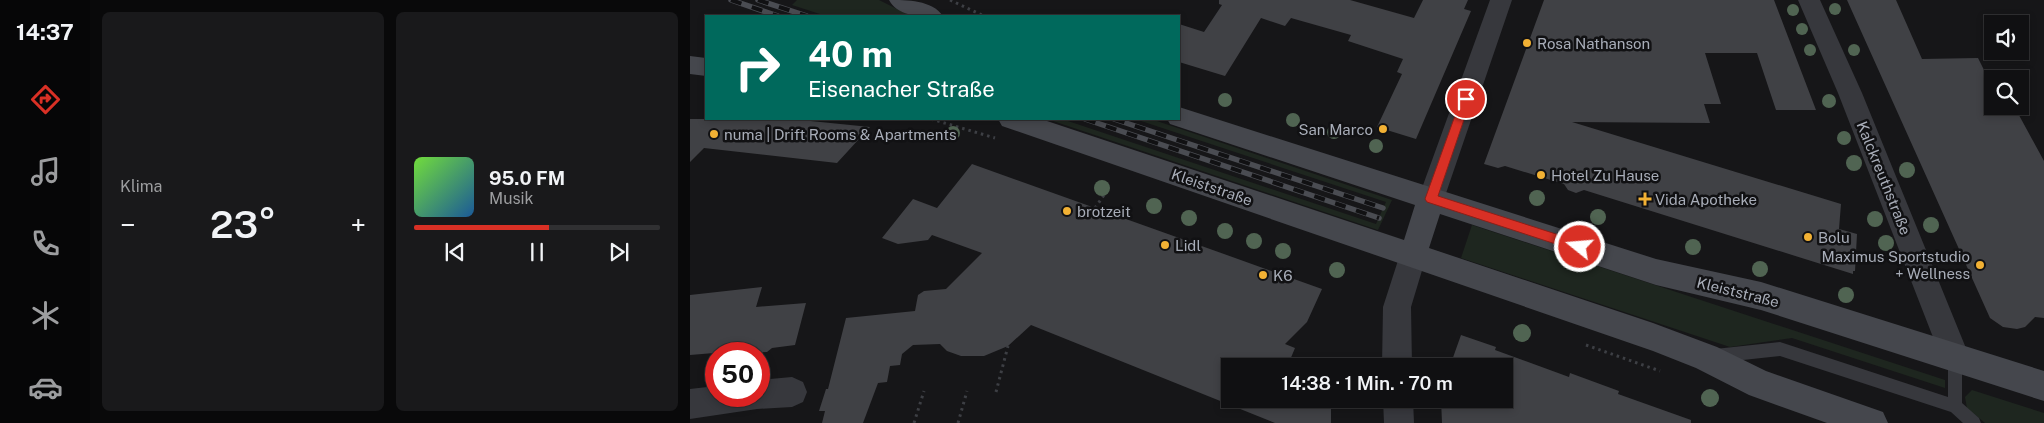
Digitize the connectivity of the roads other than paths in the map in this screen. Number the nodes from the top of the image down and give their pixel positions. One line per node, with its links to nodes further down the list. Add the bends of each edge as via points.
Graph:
1 (900, 0): 4 (main road)
2 (1501, 0): 9 (street)
3 (1809, 0): 13 (street, Kalckreuthstraße, via 1857,111)
4 (929, 15)
5 (690, 65): 6 (main road)
6 (705, 66)
7 (1180, 117): 9 (main road, Kleiststraße)
8 (1014, 120): 10 (main road, Kleiststraße)
9 (1431, 199): 10 (main road); 13 (main road, Kleiststraße, via 1656,272 1761,296)
10 (1413, 254): 11 (main road, Kleiststraße); 12 (street, via 1397,307)
11 (1706, 357): 19 (lane, via 1780,349); 22 (main road, Kleiststraße, via 1760,384)
12 (1397, 358)
13 (1955, 358): 14 (main road, Kleiststraße); 19 (lane)
14 (2044, 386)
15 (792, 392): 16 (street)
16 (770, 395)
17 (705, 402): 18 (street)
18 (690, 404)
19 (1955, 406): 23 (lane)
20 (1398, 408): 21 (street)
21 (1399, 423)
22 (1872, 423)
23 (1974, 423)

